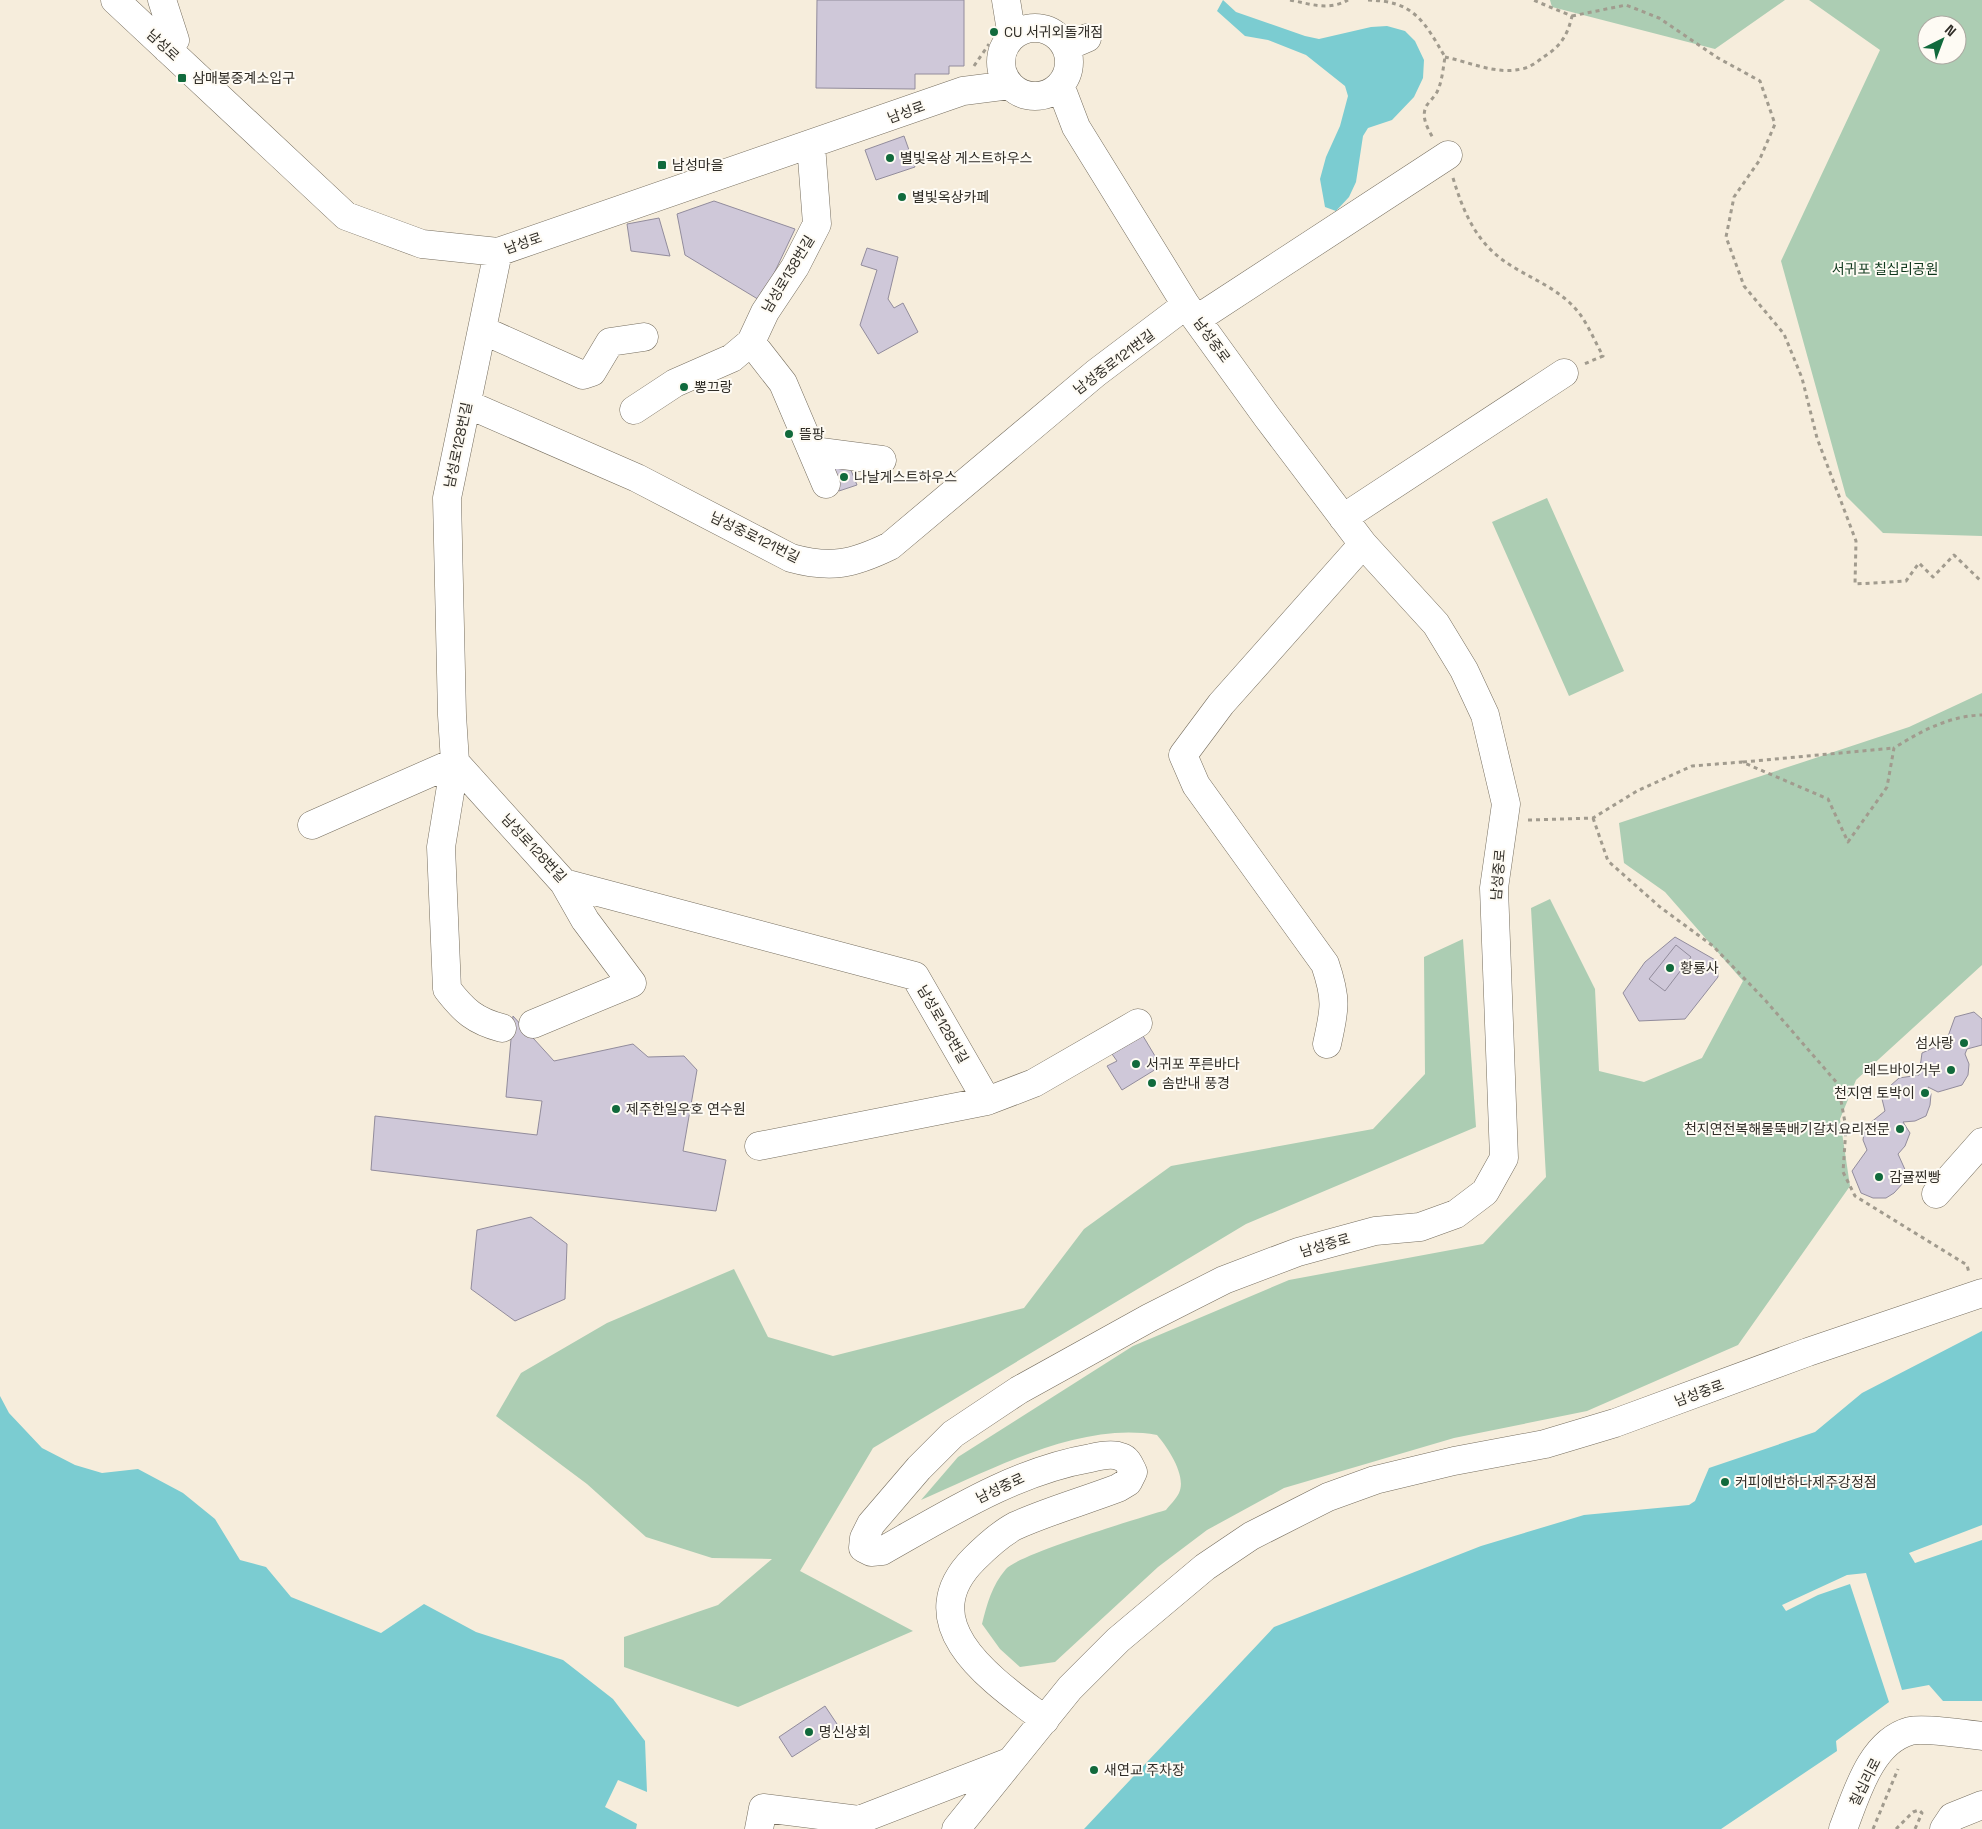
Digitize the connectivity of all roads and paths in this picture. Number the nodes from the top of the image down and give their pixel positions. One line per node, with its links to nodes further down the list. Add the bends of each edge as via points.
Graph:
1 (115, 0): 9 (street, 남성로)
2 (162, 0): 9 (street, via 175,40)
3 (1008, 0): 10 (street)
4 (1290, 0): 5 (path, via 1327,7)
5 (1348, 0)
6 (1368, 0): 11 (path, via 1386,1 1410,10 1427,26)
7 (1533, 0): 8 (path)
8 (1572, 16): 11 (path, via 1569,31 1561,44 1523,69 1492,69); 29 (path, via 1626,5 1659,18 1760,82 1775,124 1760,162 1734,197 1726,237 1744,286 1784,334 1802,378 1817,438 1856,541 1855,584 1906,581 1919,562 1933,577 1954,555)
9 (167, 49): 16 (street, 남성로, via 346,216 422,244)
10 (1009, 51): 12 (street, 남성로); 12 (path); 13 (street, via 1026,95); 13 (street, via 1040,28 1077,42 1069,67)
11 (1445, 58): 15 (path, via 1440,83 1426,106 1424,116 1437,144)
12 (969, 81): 14 (street, 남성로)
13 (1051, 90): 17 (street, 남성중로)
14 (811, 146): 16 (street, 남성로); 20 (street, 남성로138번길, via 817,224 795,267 764,312)
15 (1448, 155): 17 (street, 남성중로121번길); 21 (path, via 1469,223 1483,242 1504,261 1556,292 1579,313 1603,356)
16 (498, 252): 18 (street, 남성로128번길)
17 (1192, 312): 22 (street, 남성중로121번길, via 1096,373 890,546 849,563 814,564 791,558 637,478); 27 (street, 남성중로)
18 (482, 330): 19 (street, via 583,375 592,372 610,342); 22 (street, 남성로128번길)
19 (644, 337)
20 (751, 342): 23 (street, 남성로138번길, via 732,358 675,383); 24 (street, via 783,383)
21 (1564, 373): 27 (street)
22 (467, 404): 32 (street, 남성로128번길, via 447,498)
23 (634, 410)
24 (813, 451): 25 (street); 26 (street)
25 (882, 460)
26 (826, 484)
27 (1343, 518): 28 (street, 남성중로)
28 (1362, 544): 41 (street, via 1221,704 1183,755 1196,785 1325,964 1334,989 1335,1009); 47 (street, 남성중로, via 1436,624 1464,670 1485,716 1506,804 1494,888 1504,1158 1486,1192 1456,1214 1420,1227 1375,1231 1298,1252 1224,1280 1019,1390 953,1434 889,1501 864,1538 863,1548 870,1552 882,1551 1029,1474 1064,1462 1100,1456 1120,1456 1127,1461 1133,1472 1128,1482 1014,1527 987,1546 965,1568 950,1595 948,1610 955,1635 962,1645 996,1682)
29 (1982, 582)
30 (1982, 715): 31 (path, via 1967,715 1927,728)
31 (1894, 748): 33 (path); 33 (path, via 1887,786 1848,842 1828,799)
32 (455, 762): 36 (street); 37 (street, 남성로128번길); 40 (street, via 441,847 446,989 471,1015)
33 (1742, 762): 34 (path, via 1692,766 1637,791)
34 (1593, 818): 35 (path); 46 (path, via 1608,861 1660,907 1713,946 1838,1084 1846,1128 1843,1172 1855,1196 1966,1265)
35 (1528, 820)
36 (312, 825)
37 (564, 883): 39 (street, via 585,920 632,983); 42 (street, 남성로128번길, via 915,976)
38 (1138, 1023): 42 (street, via 1034,1083)
39 (534, 1024)
40 (502, 1028)
41 (1327, 1044)
42 (987, 1101): 44 (street)
43 (1982, 1142): 45 (street)
44 (760, 1146)
45 (1936, 1194)
46 (1976, 1283): 47 (street, 남성중로, via 1808,1352 1615,1423 1545,1444 1375,1480 1328,1497 1251,1536 1205,1567 1118,1640 1070,1688)
47 (1046, 1720): 49 (street)
48 (1982, 1736): 54 (street, 칠십리로, via 1910,1731 1890,1742 1874,1759)
49 (1012, 1761): 52 (street, via 859,1820 763,1808); 53 (street)
50 (1900, 1764): 55 (path)
51 (1982, 1805): 58 (street, via 1952,1817)
52 (759, 1829)
53 (956, 1829)
54 (1843, 1829)
55 (1873, 1829)
56 (1896, 1829): 57 (path, via 1913,1812 1920,1810 1921,1817)
57 (1915, 1829)
58 (1944, 1829)

